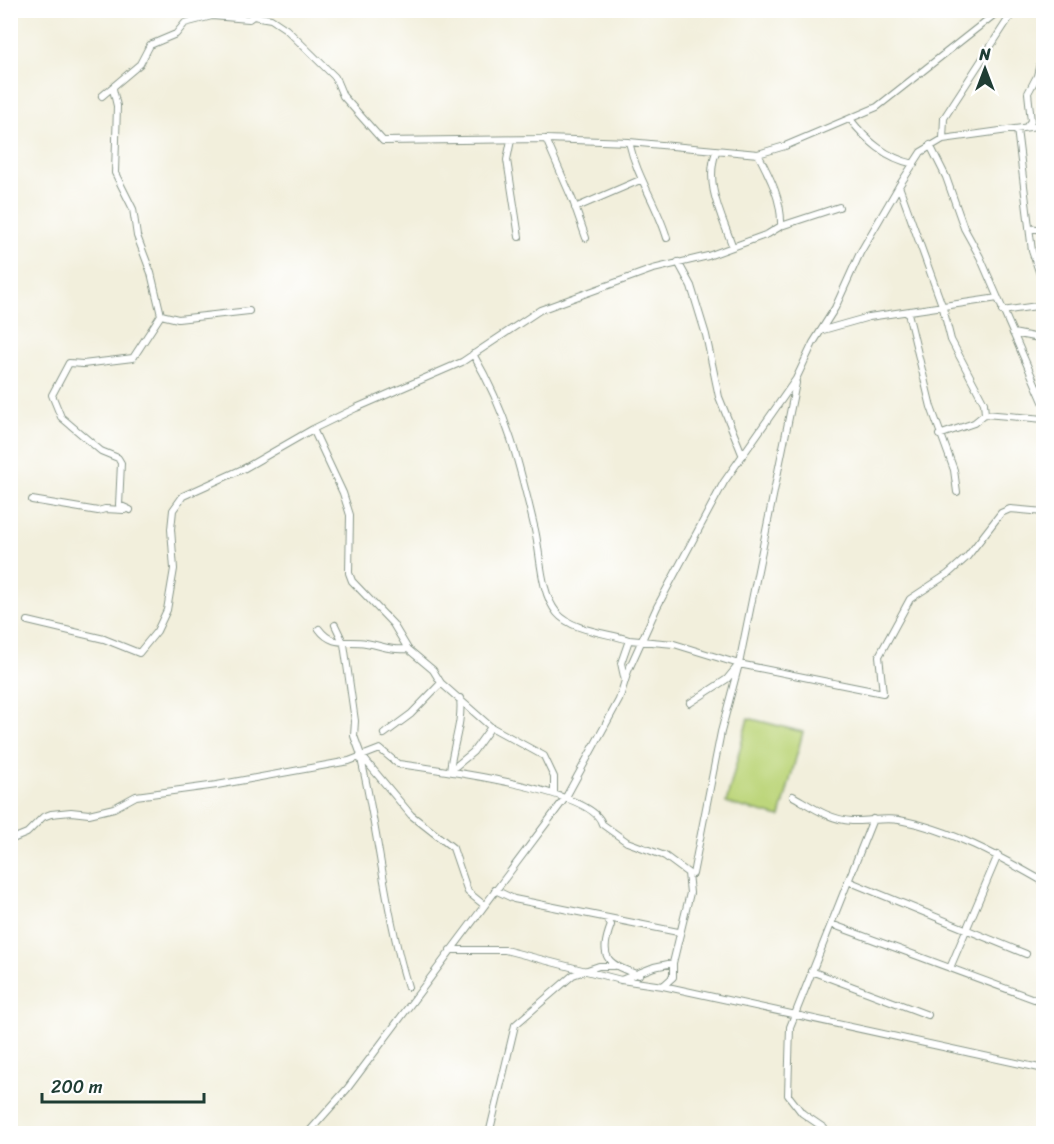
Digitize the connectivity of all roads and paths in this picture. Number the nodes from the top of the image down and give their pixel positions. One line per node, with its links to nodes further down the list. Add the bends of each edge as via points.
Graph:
1 (1000, 10): 6 (street, via 877,107)
2 (1017, 10): 12 (street, via 944,118)
3 (1044, 47): 8 (street, via 1028,93 1032,121)
4 (113, 89): 5 (street); 11 (street, via 140,64 150,45 176,34 184,23 212,16 253,16 271,19 286,29 335,77 343,96 383,141); 37 (street, via 117,106 115,173 133,209 137,236)
5 (102, 96)
6 (850, 119): 16 (street, via 785,147); 17 (street, via 864,137 886,154)
7 (1044, 125): 8 (street)
8 (1026, 127): 9 (street)
9 (1017, 129): 12 (street); 23 (street)
10 (546, 139): 11 (street); 13 (street); 21 (street)
11 (511, 140): 25 (street, via 507,160)
12 (943, 140): 14 (street)
13 (629, 142): 15 (street); 18 (street)
14 (930, 145): 17 (street); 31 (street)
15 (716, 152): 16 (street); 28 (street, via 713,192)
16 (758, 154): 22 (street, via 778,199)
17 (914, 164): 19 (street)
18 (640, 180): 21 (street); 27 (street)
19 (899, 186): 33 (street); 38 (street)
20 (839, 207): 22 (street)
21 (575, 208): 26 (street)
22 (782, 226): 28 (street)
23 (1029, 228): 24 (street); 30 (street)
24 (1044, 230)
25 (519, 237)
26 (586, 238)
27 (668, 238)
28 (732, 245): 29 (street, via 708,256)
29 (678, 262): 41 (street, via 540,310); 48 (street, via 691,286 719,397)
30 (1044, 286)
31 (998, 298): 33 (street); 35 (street)
32 (1044, 304): 35 (street)
33 (943, 308): 36 (street); 44 (street, via 951,339 984,403)
34 (249, 311): 37 (street, via 178,319)
35 (1002, 311): 39 (street)
36 (908, 313): 38 (street, via 869,317); 47 (street)
37 (161, 315): 50 (street, via 133,358 69,363 52,395 61,417 101,451 118,458 119,505 130,510 98,511)
38 (823, 330): 42 (street)
39 (1013, 333): 40 (street); 43 (street)
40 (1044, 339)
41 (473, 354): 46 (street); 55 (street, via 504,414 550,600 558,614 572,624)
42 (796, 379): 48 (street); 59 (street)
43 (1044, 404)
44 (985, 414): 45 (street); 47 (street, via 974,423)
45 (1044, 419)
46 (313, 429): 52 (street, via 244,468 183,496 177,503 171,529 174,569 167,610 157,631 139,653 104,639); 58 (street, via 350,515 352,581 393,624)
47 (939, 435): 49 (street, via 954,470)
48 (742, 454): 56 (street)
49 (957, 492)
50 (32, 500)
51 (1044, 512): 59 (street, via 1010,509 1001,513 961,563 910,599 879,656 883,693)
52 (28, 621)
53 (335, 624): 57 (street)
54 (319, 629): 57 (street, via 325,637)
55 (629, 640): 56 (street); 60 (street, via 621,663)
56 (641, 643): 59 (street, via 674,644); 60 (street)
57 (344, 644): 58 (street, via 365,642 388,650); 66 (street, via 354,736)
58 (408, 649): 61 (street, via 433,670)
59 (739, 664): 63 (street, via 727,679); 74 (street, via 720,732)
60 (625, 681): 70 (street, via 620,700)
61 (441, 683): 62 (street); 65 (street)
62 (460, 698): 64 (street); 67 (street, via 462,711)
63 (690, 703)
64 (491, 726): 67 (street, via 473,752); 68 (street, via 544,756 554,777)
65 (384, 734)
66 (361, 755): 67 (street, via 380,749 398,764); 72 (street, via 349,761 217,785 144,794 89,814 51,814 27,833); 78 (street, via 411,815 453,848 468,892); 93 (street, via 396,948)
67 (450, 771): 68 (street)
68 (554, 792): 70 (street)
69 (794, 796): 71 (street, via 831,818)
70 (566, 797): 77 (street); 82 (street, via 589,809 627,842 665,856 688,873 690,893)
71 (873, 819): 73 (street, via 920,826); 75 (street)
72 (10, 840)
73 (998, 855): 76 (street); 81 (street)
74 (693, 874)
75 (848, 881): 80 (street); 81 (street)
76 (1044, 882)
77 (495, 890): 78 (street); 79 (street, via 514,899)
78 (484, 905): 83 (street)
79 (606, 918): 82 (street); 86 (street, via 611,925 604,946 606,957)
80 (831, 924): 87 (street); 89 (street)
81 (967, 930): 84 (street); 87 (street)
82 (678, 932): 85 (street)
83 (450, 950): 88 (street, via 505,950); 98 (street, via 347,1089)
84 (1026, 954)
85 (673, 963): 90 (street); 92 (street, via 673,977)
86 (614, 966): 88 (street); 90 (street)
87 (950, 968): 94 (street)
88 (585, 971): 91 (street); 99 (street, via 573,975 515,1025)
89 (811, 971): 95 (street); 96 (street)
90 (640, 975): 91 (street)
91 (621, 980): 92 (street)
92 (663, 986): 96 (street)
93 (408, 987)
94 (1034, 999)
95 (928, 1015)
96 (793, 1016): 97 (street); 100 (street, via 788,1095 802,1113 824,1128)
97 (1044, 1069)
98 (307, 1134)
99 (489, 1134)
100 (824, 1134)

